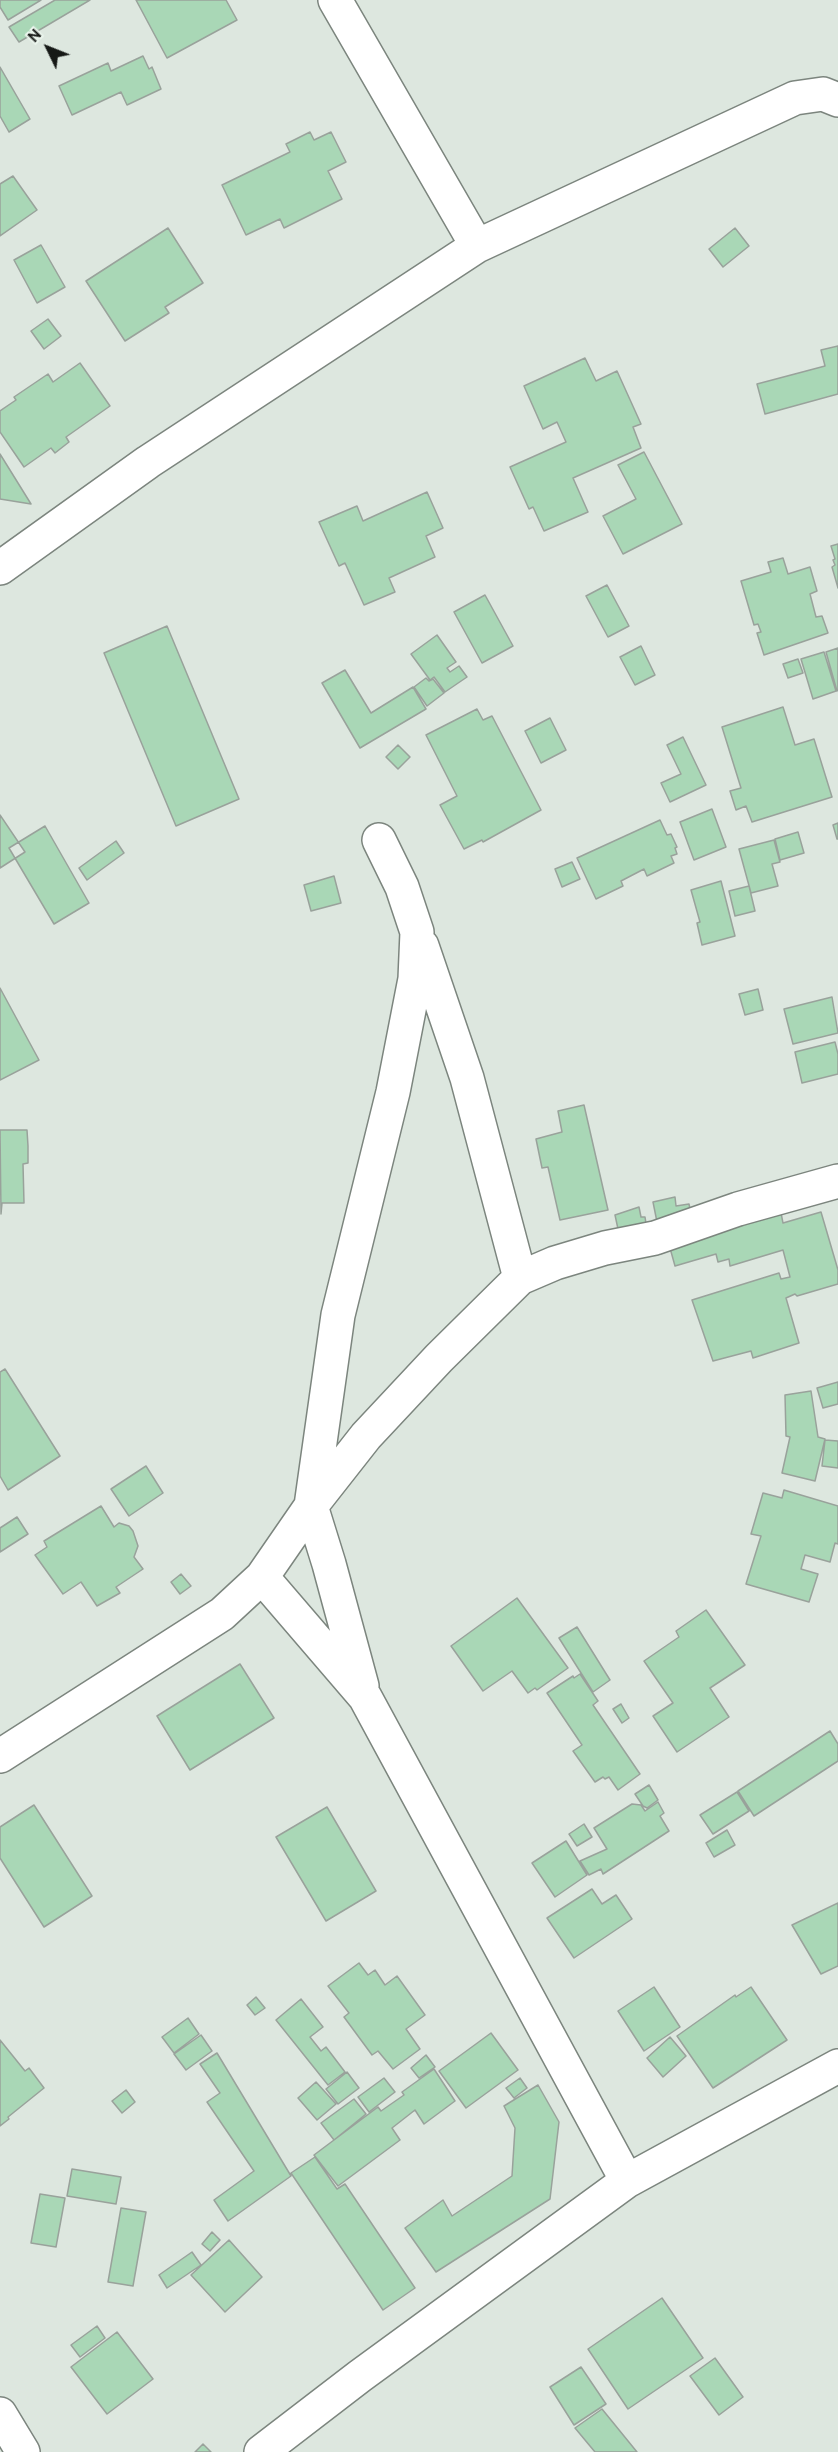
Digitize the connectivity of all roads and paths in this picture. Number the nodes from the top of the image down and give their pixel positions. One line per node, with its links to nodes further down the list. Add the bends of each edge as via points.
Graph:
1 (335, 0): 3 (street)
2 (838, 100): 3 (street, via 823,94 795,98)
3 (477, 246): 4 (street, via 148,462)
4 (1, 566)
5 (379, 840): 6 (street, via 402,887)
6 (417, 932): 8 (street, via 467,1078); 9 (street, via 415,979 393,1092 338,1316)
7 (838, 1181): 8 (street, via 738,1209 655,1238 555,1263)
8 (519, 1278): 9 (street, via 366,1436)
9 (311, 1506): 10 (street); 11 (street)
10 (262, 1577): 11 (street); 12 (street, via 222,1614)
11 (365, 1696): 14 (street)
12 (0, 1756)
13 (837, 2068): 14 (street)
14 (627, 2181): 17 (street)
15 (0, 2414): 16 (street)
16 (23, 2452)
17 (261, 2452)

